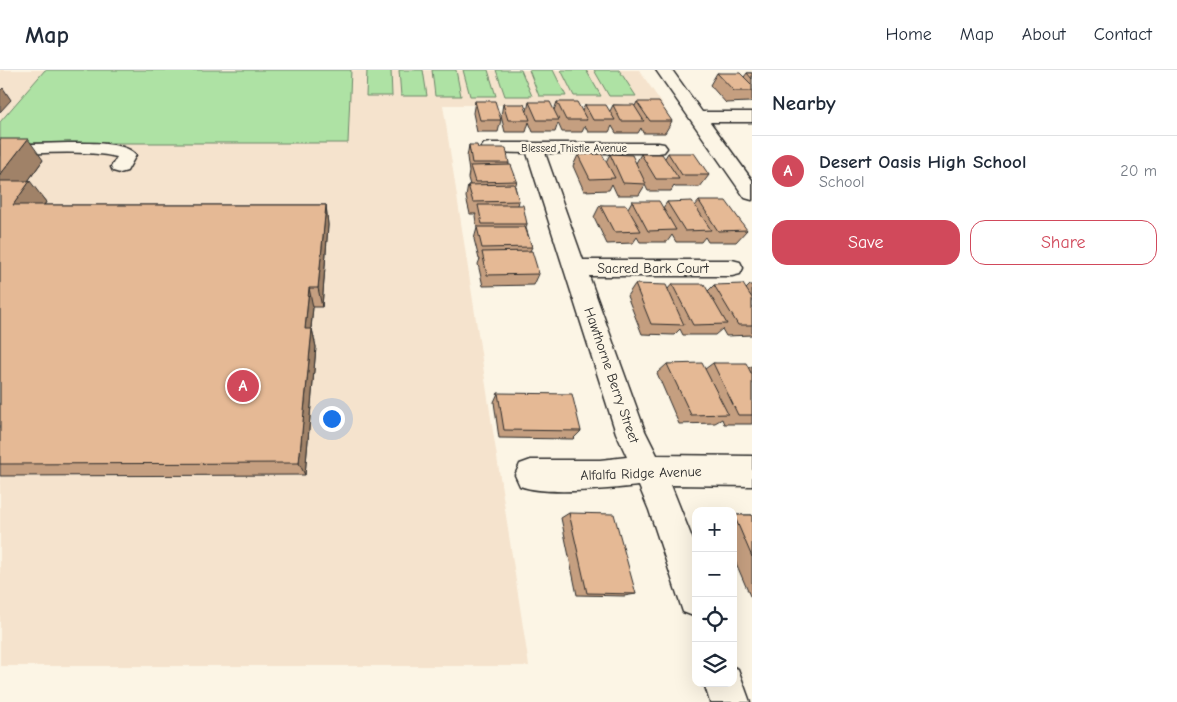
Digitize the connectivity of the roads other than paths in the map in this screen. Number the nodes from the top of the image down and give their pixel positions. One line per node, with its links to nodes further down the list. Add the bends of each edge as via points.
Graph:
1 (664, 70): 2 (street)
2 (697, 117): 3 (street); 9 (street)
3 (752, 117)
4 (490, 148): 5 (street, Blessed Thistle Avenue)
5 (534, 148): 6 (street, Blessed Thistle Avenue); 10 (street, Hawthorne Berry Street)
6 (658, 148)
7 (0, 150): 8 (street, via 122,151 127,155)
8 (120, 167)
9 (752, 194)
10 (575, 268): 11 (street, Sacred Bark Court); 12 (street, Hawthorne Berry Street, via 631,433)
11 (732, 268)
12 (648, 470): 13 (street, Alfalfa Ridge Avenue); 14 (street, Alfalfa Ridge Avenue, via 600,475); 15 (street, Hawthorne Berry Street, via 665,508)
13 (752, 471)
14 (531, 475)
15 (695, 597)
16 (725, 687): 17 (street)
17 (730, 702)

